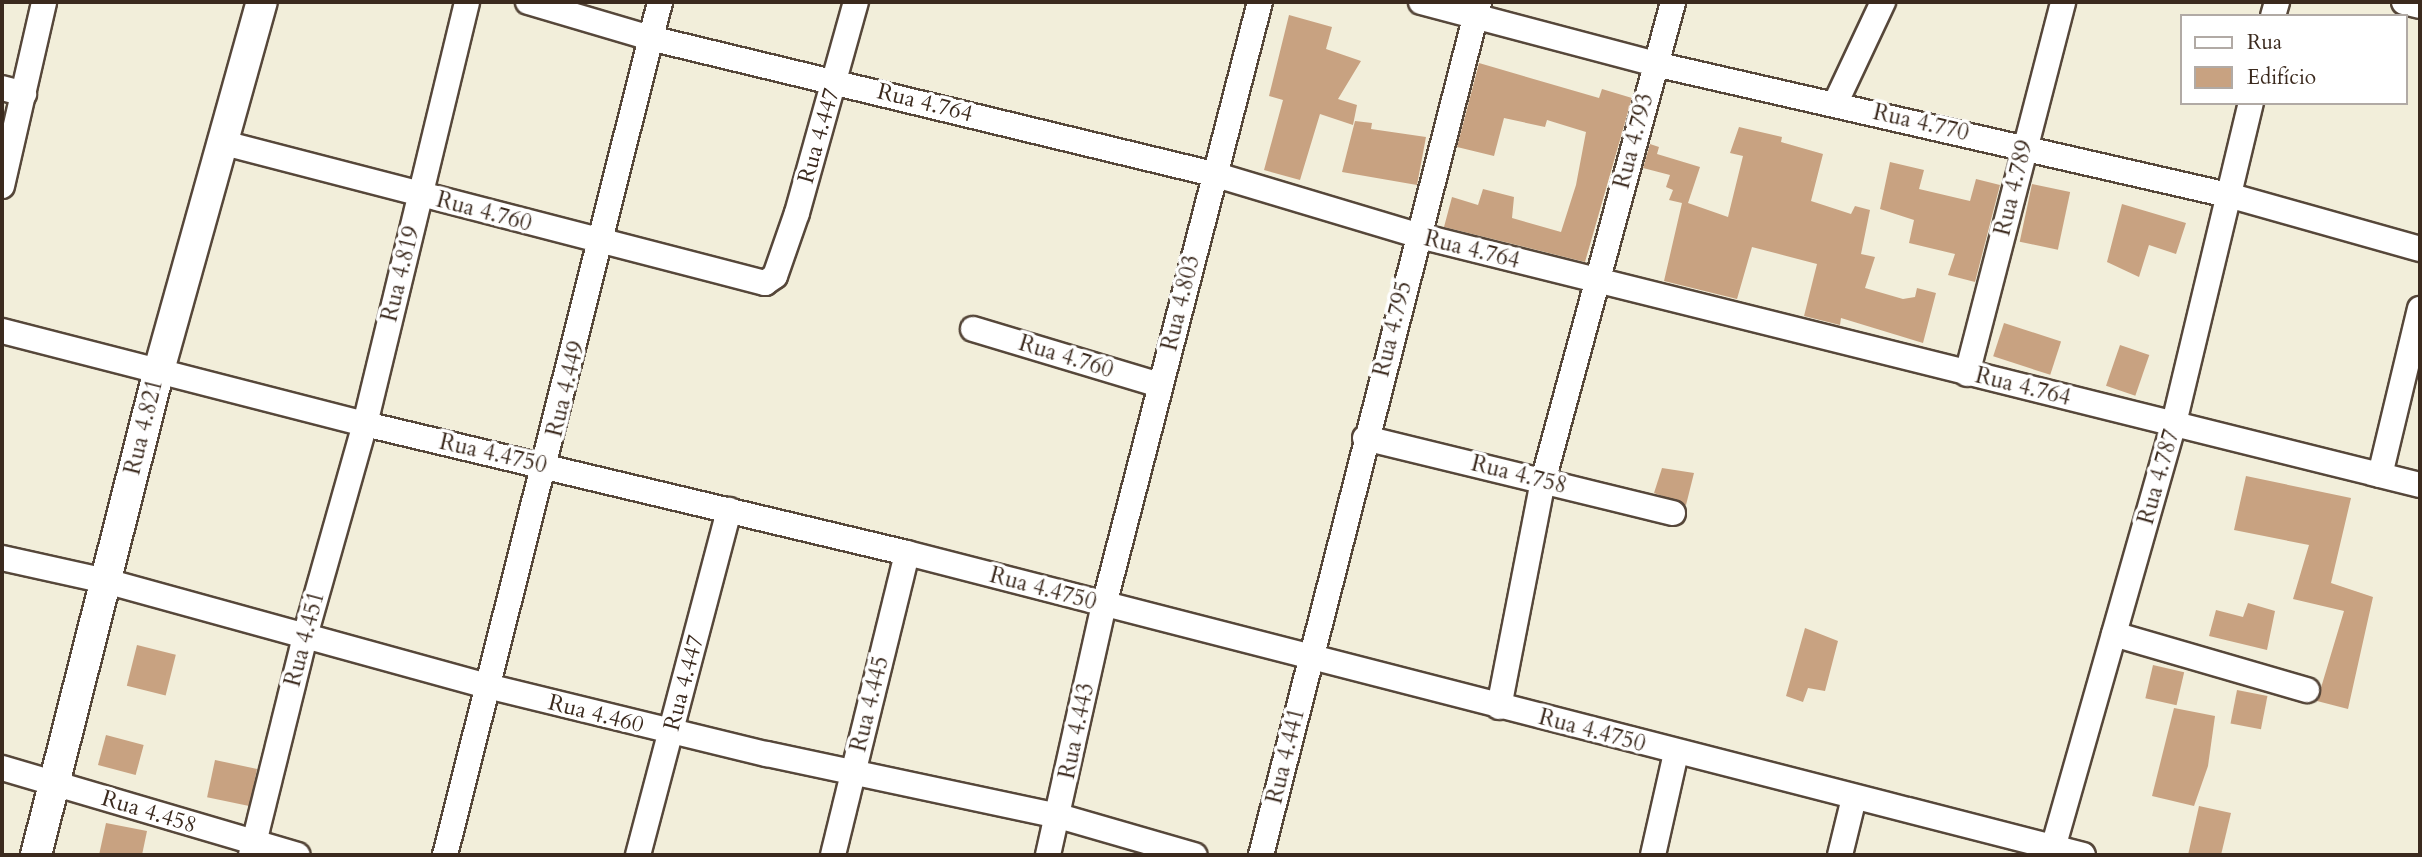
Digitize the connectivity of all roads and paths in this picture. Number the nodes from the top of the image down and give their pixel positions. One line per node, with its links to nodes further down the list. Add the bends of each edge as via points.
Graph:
1 (44, 2): 18 (street)
2 (262, 2): 21 (street, Rua 4.821)
3 (467, 2): 25 (street, Rua 4.819)
4 (528, 2): 15 (street, Rua 4.764)
5 (660, 2): 15 (street, Rua 4.449)
6 (856, 2): 17 (street, Rua 4.447)
7 (1260, 2): 23 (street, Rua 4.803)
8 (1421, 2): 14 (street, Rua 4.770)
9 (1673, 2): 16 (street, Rua 4.793)
10 (1883, 2): 19 (street)
11 (2063, 2): 22 (street, Rua 4.789)
12 (2404, 2): 13 (street)
13 (2420, 6)
14 (1478, 9): 16 (street, Rua 4.770); 27 (street, Rua 4.795)
15 (650, 38): 17 (street, Rua 4.764); 28 (street, Rua 4.449)
16 (1655, 64): 19 (street, Rua 4.770); 31 (street, Rua 4.793)
17 (835, 80): 23 (street, Rua 4.764); 30 (street, Rua 4.447, via 775,276 765,283)
18 (13, 91): 24 (street)
19 (1835, 104): 22 (street, Rua 4.770)
20 (2250, 105): 26 (street, Rua 4.787)
21 (225, 143): 25 (street, Rua 4.760); 35 (street, Rua 4.821)
22 (2024, 147): 26 (street, Rua 4.770); 36 (street, Rua 4.789)
23 (1213, 174): 27 (street, Rua 4.764); 37 (street, Rua 4.803)
24 (2, 186)
25 (420, 194): 28 (street, Rua 4.760); 38 (street, Rua 4.819)
26 (2228, 195): 29 (street, Rua 4.770); 39 (street, Rua 4.787)
27 (1416, 235): 31 (street, Rua 4.764); 40 (street, Rua 4.795)
28 (602, 244): 30 (street, Rua 4.760); 41 (street, Rua 4.449)
29 (2420, 249)
30 (745, 277)
31 (1596, 281): 36 (street, Rua 4.764); 43 (street, Rua 4.793)
32 (2420, 309): 42 (street)
33 (973, 329): 37 (street, Rua 4.760)
34 (2, 331): 35 (street, Rua 4.4750)
35 (159, 370): 38 (street, Rua 4.4750); 49 (street, Rua 4.821)
36 (1968, 374): 39 (street, Rua 4.764)
37 (1160, 385): 50 (street, Rua 4.803)
38 (365, 424): 41 (street, Rua 4.4750); 52 (street, Rua 4.451)
39 (2174, 424): 42 (street, Rua 4.764); 51 (street, Rua 4.787)
40 (1366, 438): 43 (street, Rua 4.758); 53 (street, Rua 4.795)
41 (547, 467): 45 (street, Rua 4.4750); 54 (street, Rua 4.449)
42 (2379, 475): 44 (street, Rua 4.764)
43 (1543, 481): 46 (street, Rua 4.758); 56 (street, Rua 4.793)
44 (2420, 485)
45 (729, 510): 47 (street, Rua 4.4750); 57 (street, Rua 4.447)
46 (1673, 513)
47 (907, 553): 50 (street, Rua 4.4750); 60 (street, Rua 4.445)
48 (2, 558): 49 (street, Rua 4.460)
49 (106, 582): 52 (street, Rua 4.460); 61 (street, Rua 4.821)
50 (1104, 605): 53 (street, Rua 4.4750); 63 (street, Rua 4.443)
51 (2114, 634): 55 (street); 65 (street, Rua 4.787)
52 (305, 636): 54 (street, Rua 4.460); 64 (street, Rua 4.451)
53 (1311, 658): 56 (street, Rua 4.4750); 73 (street, Rua 4.441)
54 (487, 687): 57 (street, Rua 4.460); 68 (street, Rua 4.449)
55 (2306, 690)
56 (1499, 707): 58 (street, Rua 4.4750)
57 (671, 732): 60 (street, Rua 4.460); 69 (street, Rua 4.447)
58 (1676, 753): 62 (street, Rua 4.4750); 74 (street)
59 (2, 768): 61 (street, Rua 4.458)
60 (853, 774): 63 (street, Rua 4.460); 70 (street, Rua 4.445)
61 (56, 783): 64 (street, Rua 4.458); 66 (street, Rua 4.821)
62 (1854, 798): 65 (street, Rua 4.4750); 75 (street)
63 (1059, 816): 71 (street, Rua 4.443); 72 (street, Rua 4.460)
64 (253, 850): 67 (street, Rua 4.458)
65 (2052, 851): 76 (street, Rua 4.4750)
66 (36, 855)
67 (297, 855)
68 (445, 855)
69 (638, 855)
70 (833, 855)
71 (1048, 855)
72 (1194, 855)
73 (1261, 855)
74 (1653, 855)
75 (1840, 855)
76 (2083, 855)

